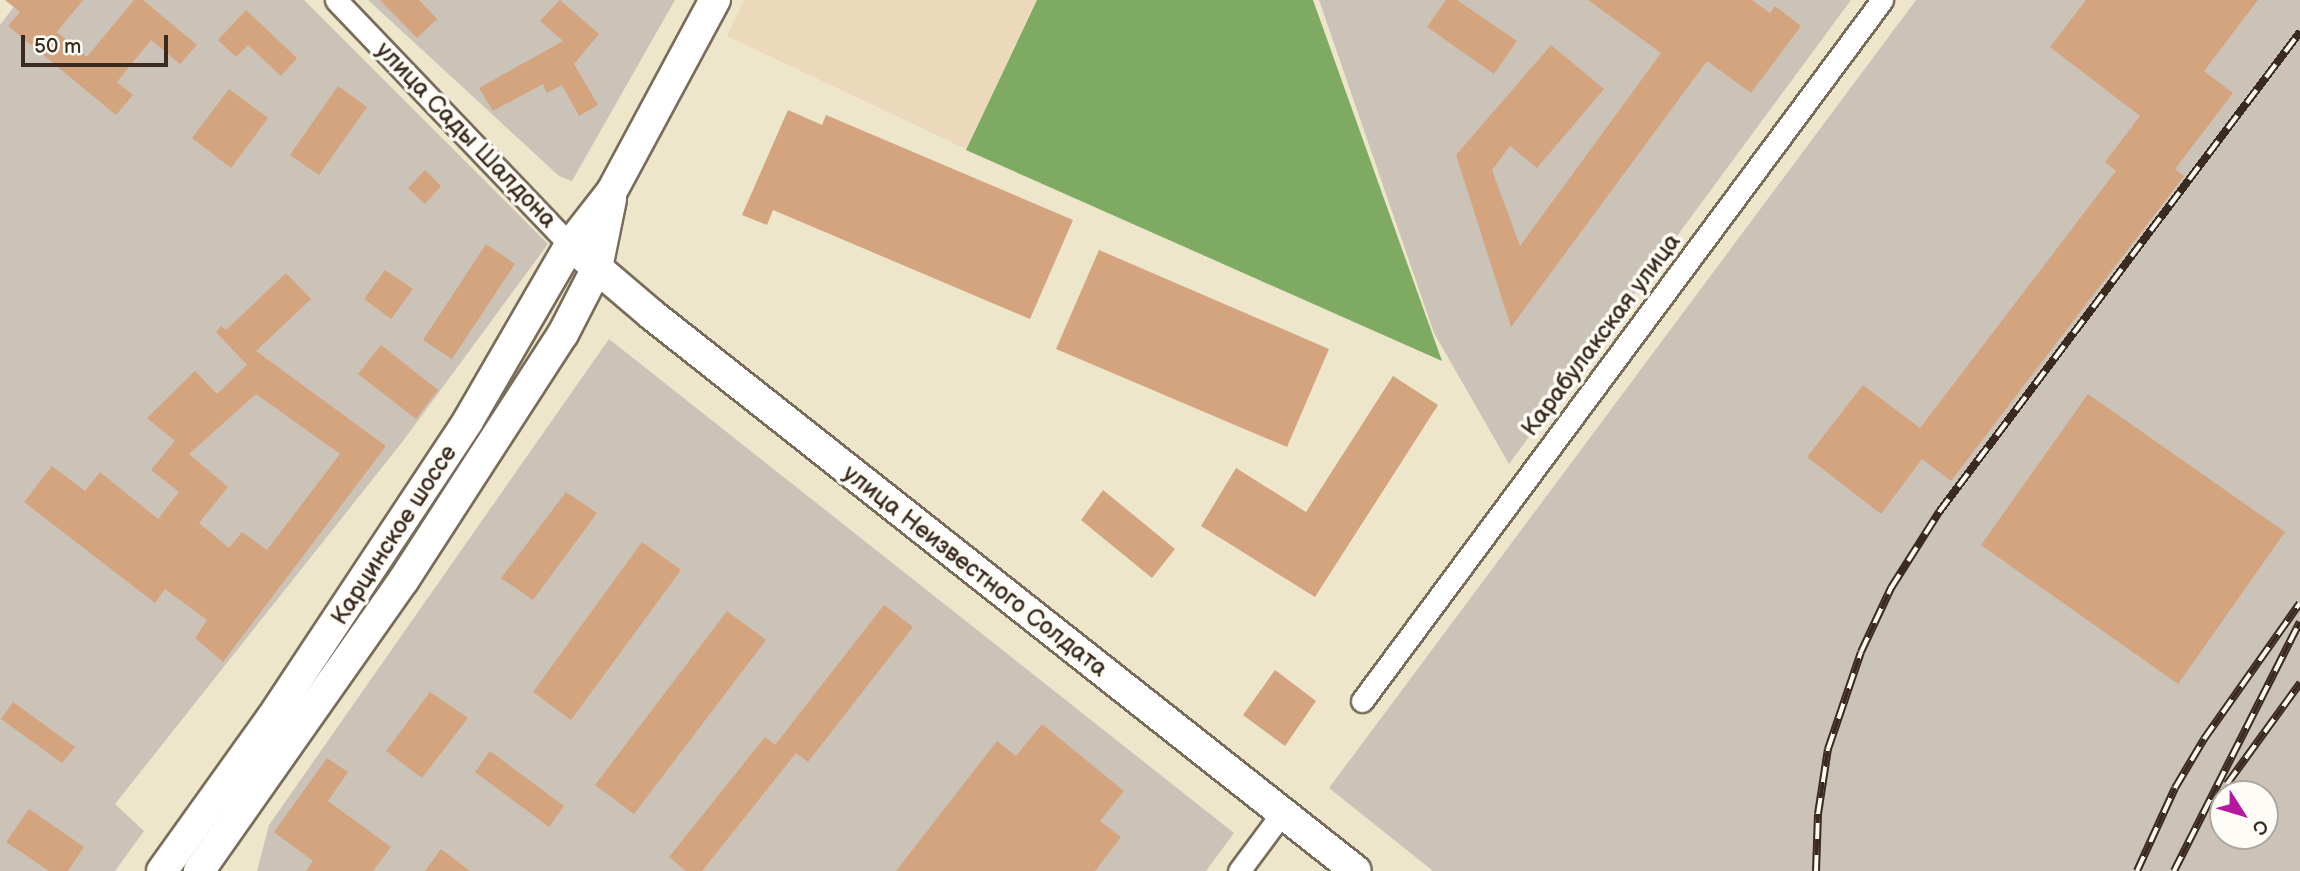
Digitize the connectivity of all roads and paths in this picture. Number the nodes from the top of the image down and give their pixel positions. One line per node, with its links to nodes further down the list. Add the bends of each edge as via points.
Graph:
1 (336, 0): 5 (street, улица Сады Шалдона)
2 (715, 0): 4 (main road, Карцинское шоссе)
3 (1882, 0): 7 (street, Карабулакская улица)
4 (612, 191): 5 (main road, Карцинское шоссе); 6 (main road, Карцинское шоссе)
5 (570, 245): 6 (main road, улица Сады Шалдона); 9 (main road, Карцинское шоссе, via 407,517)
6 (597, 268): 8 (main road, улица Неизвестного Солдата); 10 (main road, Карцинское шоссе, via 522,400 403,581)
7 (1362, 701)
8 (1282, 813): 11 (street); 12 (main road, улица Неизвестного Солдата)
9 (162, 871)
10 (199, 871)
11 (1239, 871)
12 (1356, 871)

